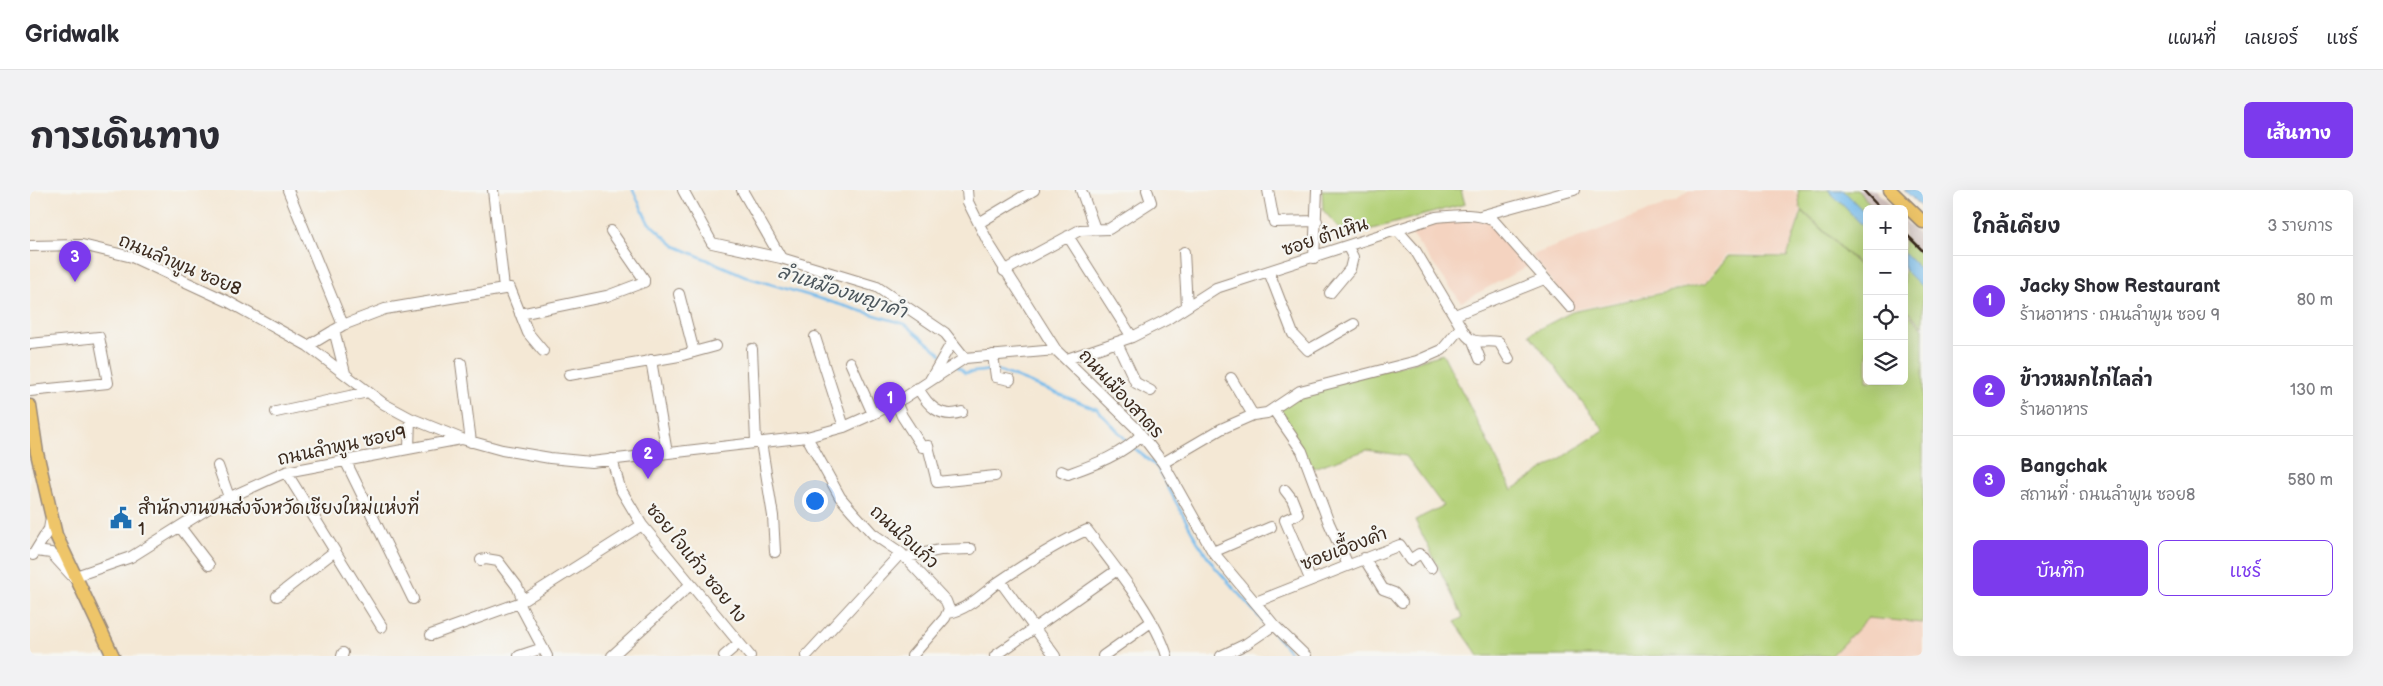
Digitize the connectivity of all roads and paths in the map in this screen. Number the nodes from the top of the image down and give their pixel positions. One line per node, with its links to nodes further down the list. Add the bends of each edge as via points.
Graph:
1 (288, 190): 38 (street)
2 (493, 190): 29 (street)
3 (683, 190): 24 (street, via 712,243)
4 (742, 190): 24 (street)
5 (967, 190): 16 (street, ถนนเมืองสาตร, via 968,202)
6 (1034, 190): 16 (street)
7 (1081, 190): 17 (street)
8 (1147, 190): 17 (street, via 1151,202 1109,229)
9 (1268, 190): 14 (street, via 1274,222)
10 (1317, 190): 14 (street)
11 (1574, 190): 13 (street)
12 (1890, 190): 15 (main road)
13 (1479, 216): 19 (street, ซอย ต๋าเหิน, via 1436,217); 28 (street, ซอย ต๋าเหิน, via 1494,221)
14 (1317, 222): 25 (street)
15 (1923, 222)
16 (979, 223): 26 (street, ถนนเมืองสาตร)
17 (1095, 229): 20 (street, via 1080,230)
18 (611, 231): 34 (street, via 644,282 607,296)
19 (1398, 231): 22 (street, ซอย ต๋าเหิน); 35 (street, via 1415,250)
20 (1068, 236): 26 (street); 41 (street)
21 (30, 246): 46 (street, ถนนลำพูน ซอย8, via 82,246 132,257 227,301)
22 (1348, 247): 25 (street, ซอย ต๋าเหิน); 30 (street, via 1353,257 1350,269)
23 (1184, 252): 32 (street)
24 (782, 258): 43 (street, via 877,287 945,333)
25 (1314, 258): 27 (street, ซอย ต๋าเหิน)
26 (1004, 271): 39 (street, ถนนเมืองสาตร)
27 (1268, 272): 32 (street, ซอย ต๋าเหิน, via 1216,288); 36 (street, via 1293,334 1308,350)
28 (1544, 279): 33 (street, ซอย ต๋าเหิน); 35 (street)
29 (507, 288): 34 (street); 38 (street, via 385,309)
30 (1330, 293)
31 (679, 294): 52 (street)
32 (1187, 306): 41 (street, ซอย ต๋าเหิน)
33 (1570, 307)
34 (520, 314): 50 (street, via 528,333)
35 (1455, 315): 37 (street)
36 (1354, 324)
37 (1461, 327): 42 (street); 72 (street, via 1442,350 1417,361 1300,391)
38 (338, 328): 46 (street); 62 (street)
39 (1045, 333): 49 (street, ถนนเมืองสาตร); 51 (street)
40 (815, 336): 78 (street)
41 (1132, 337): 44 (street, ซอย ต๋าเหิน)
42 (1473, 341): 55 (street); 56 (street, via 1499,342)
43 (952, 342): 58 (street); 61 (street, via 944,353)
44 (1117, 343): 54 (street, ซอย ต๋าเหิน); 67 (street, via 1136,382)
45 (30, 344): 68 (street, via 99,337 108,383)
46 (308, 346): 62 (street, ถนนลำพูน ซอย8)
47 (716, 346): 52 (street)
48 (752, 349): 82 (street)
49 (1056, 350): 51 (street); 54 (street, ถนนเมืองสาตร)
50 (543, 351)
51 (1039, 351): 53 (street)
52 (694, 352): 57 (street)
53 (994, 355): 58 (street); 65 (street, via 996,377)
54 (1067, 359): 80 (street, ถนนเมืองสาตร)
55 (1480, 359)
56 (1509, 359)
57 (651, 360): 63 (street); 84 (street)
58 (961, 360): 61 (street, ถนนลำพูน ซอย8)
59 (850, 362): 75 (street)
60 (461, 363): 81 (street)
61 (941, 366): 66 (street, ถนนลำพูน ซอย8)
62 (345, 373): 69 (street, ถนนลำพูน ซอย8)
63 (569, 375)
64 (1232, 378): 76 (street)
65 (1010, 380)
66 (918, 388): 70 (street, ถนนลำพูน ซอย8); 74 (street, via 938,412 945,415)
67 (1151, 391)
68 (30, 392)
69 (368, 392): 73 (street); 77 (street, ถนนลำพูน ซอย8)
70 (896, 402): 75 (street, ถนนลำพูน ซอย8); 91 (street, via 922,447 928,446 937,482)
71 (30, 406): 94 (main road)
72 (1272, 410): 76 (street, via 1260,416); 108 (street, via 1302,451)
73 (276, 412)
74 (962, 412)
75 (873, 414): 78 (street, ถนนลำพูน ซอย8)
76 (1253, 415): 87 (street, via 1194,443)
77 (410, 418): 81 (street, ถนนลำพูน ซอย8); 83 (street)
78 (844, 427): 79 (street, ถนนลำพูน ซอย8)
79 (807, 437): 82 (street, ถนนลำพูน ซอย8); 104 (street, ถนนใจแก้ว, via 840,497 873,534)
80 (1140, 437): 87 (street, ถนนเมืองสาตร); 89 (street, via 1123,450 1068,474)
81 (467, 440): 83 (street, ถนนลำพูน ซอย9); 85 (street, ถนนลำพูน ซอย8, via 550,458 591,462)
82 (759, 442): 84 (street, ถนนลำพูน ซอย8); 101 (street, via 773,516)
83 (409, 448): 86 (street, ถนนลำพูน ซอย9)
84 (667, 452): 85 (street, ถนนลำพูน ซอย8)
85 (612, 459): 95 (street, ซอย ใจแก้ว ซอย 1ง, via 620,488)
86 (345, 460): 90 (street, ถนนลำพูน ซอย9); 116 (street)
87 (1162, 463): 102 (street, ถนนเมืองสาตร)
88 (218, 466): 93 (street)
89 (1061, 471)
90 (286, 472): 93 (street, ถนนลำพูน ซอย9); 100 (street)
91 (996, 476)
92 (1285, 490): 112 (street, via 1298,514 1285,520)
93 (229, 497): 96 (street, ถนนลำพูน ซอย9)
94 (51, 516): 98 (main road); 103 (street, via 49,529)
95 (642, 526): 114 (street, ซอย ใจแก้ว ซอย 1ง); 117 (street)
96 (180, 527): 107 (street); 111 (street, ถนนลำพูน ซอย9, via 131,557)
97 (1272, 527): 102 (street)
98 (56, 535): 103 (street); 111 (main road)
99 (971, 548): 104 (street)
100 (335, 551): 115 (street); 122 (street)
101 (775, 552)
102 (1213, 552): 118 (street, ถนนเมืองสาตร)
103 (33, 554): 111 (street, via 51,553)
104 (904, 555): 120 (street, ถนนใจแก้ว, via 940,594); 134 (street)
105 (1364, 558): 108 (street, ซอยเอื้องคำ); 109 (street, ซอยเอื้องคำ, via 1400,545 1410,560 1419,554); 119 (street, via 1383,589 1394,593)
106 (481, 560): 117 (street, via 498,561 517,586)
107 (209, 565)
108 (1348, 565): 112 (street, ซอยเอื้องคำ)
109 (1431, 568)
110 (1117, 570): 113 (street, via 1087,530); 121 (street); 123 (street)
111 (74, 577): 129 (main road)
112 (1310, 579): 118 (street, ซอยเอื้องคำ)
113 (1000, 581): 120 (street, via 962,608); 123 (street)
114 (690, 585): 126 (street, ซอย ใจแก้ว ซอย 1ง); 131 (street)
115 (277, 596)
116 (413, 599)
117 (521, 601): 125 (street); 127 (street)
118 (1256, 602): 124 (street, ถนนเมืองสาตร)
119 (1402, 602)
120 (948, 613): 128 (street)
121 (1151, 622): 137 (street); 138 (street)
122 (382, 628)
123 (1034, 629): 135 (street); 136 (street)
124 (1270, 629): 139 (street); 140 (street, ถนนเมืองสาตร)
125 (431, 635)
126 (739, 643): 132 (street); 133 (street, ซอย ใจแก้ว ซอย 1ง)
127 (545, 652): 130 (street)
128 (918, 654)
129 (114, 656)
130 (519, 656)
131 (612, 656)
132 (724, 656)
133 (750, 656)
134 (806, 656)
135 (995, 656)
136 (1055, 656)
137 (1103, 656)
138 (1167, 656)
139 (1221, 656)
140 (1306, 656)

